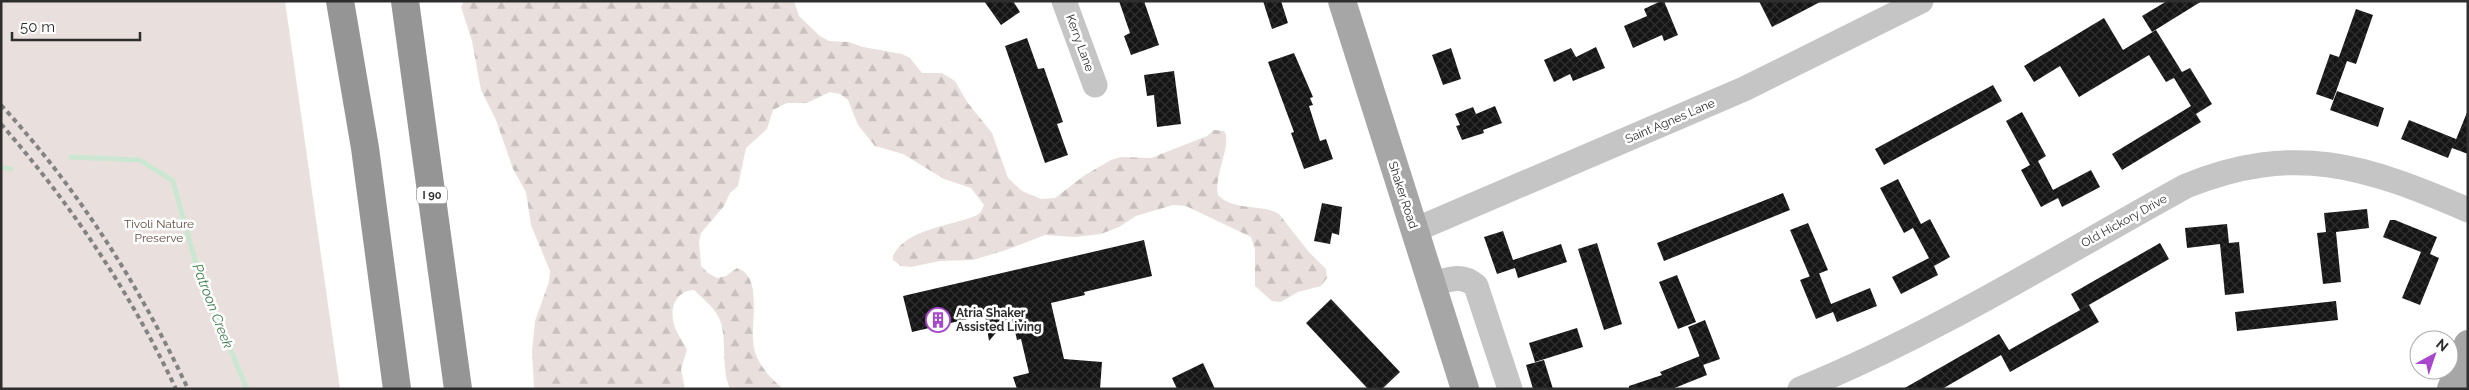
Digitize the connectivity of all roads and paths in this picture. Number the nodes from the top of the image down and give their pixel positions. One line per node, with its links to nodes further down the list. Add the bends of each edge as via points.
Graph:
1 (405, 1): 14 (highway, I 90)
2 (1064, 1): 7 (street, Kerry Lane)
3 (1342, 1): 9 (main road, Shaker Road)
4 (1921, 1): 5 (street, Saint Agnes Lane)
5 (1882, 11): 9 (street, Saint Agnes Lane, via 1690,113)
6 (341, 12): 12 (highway, via 347,153); 13 (highway, via 365,148)
7 (1095, 86)
8 (2468, 210): 17 (street, Old Hickory Drive, via 2397,180 2334,164 2283,163 2221,173 2186,186 1893,348)
9 (1415, 230): 10 (main road, Shaker Road)
10 (1432, 284): 15 (main road, Shaker Road); 16 (street, via 1458,278 1476,286)
11 (2468, 344): 18 (main road)
12 (378, 389)
13 (397, 389)
14 (458, 389)
15 (1465, 389)
16 (1510, 389)
17 (1800, 389)
18 (2451, 389)

